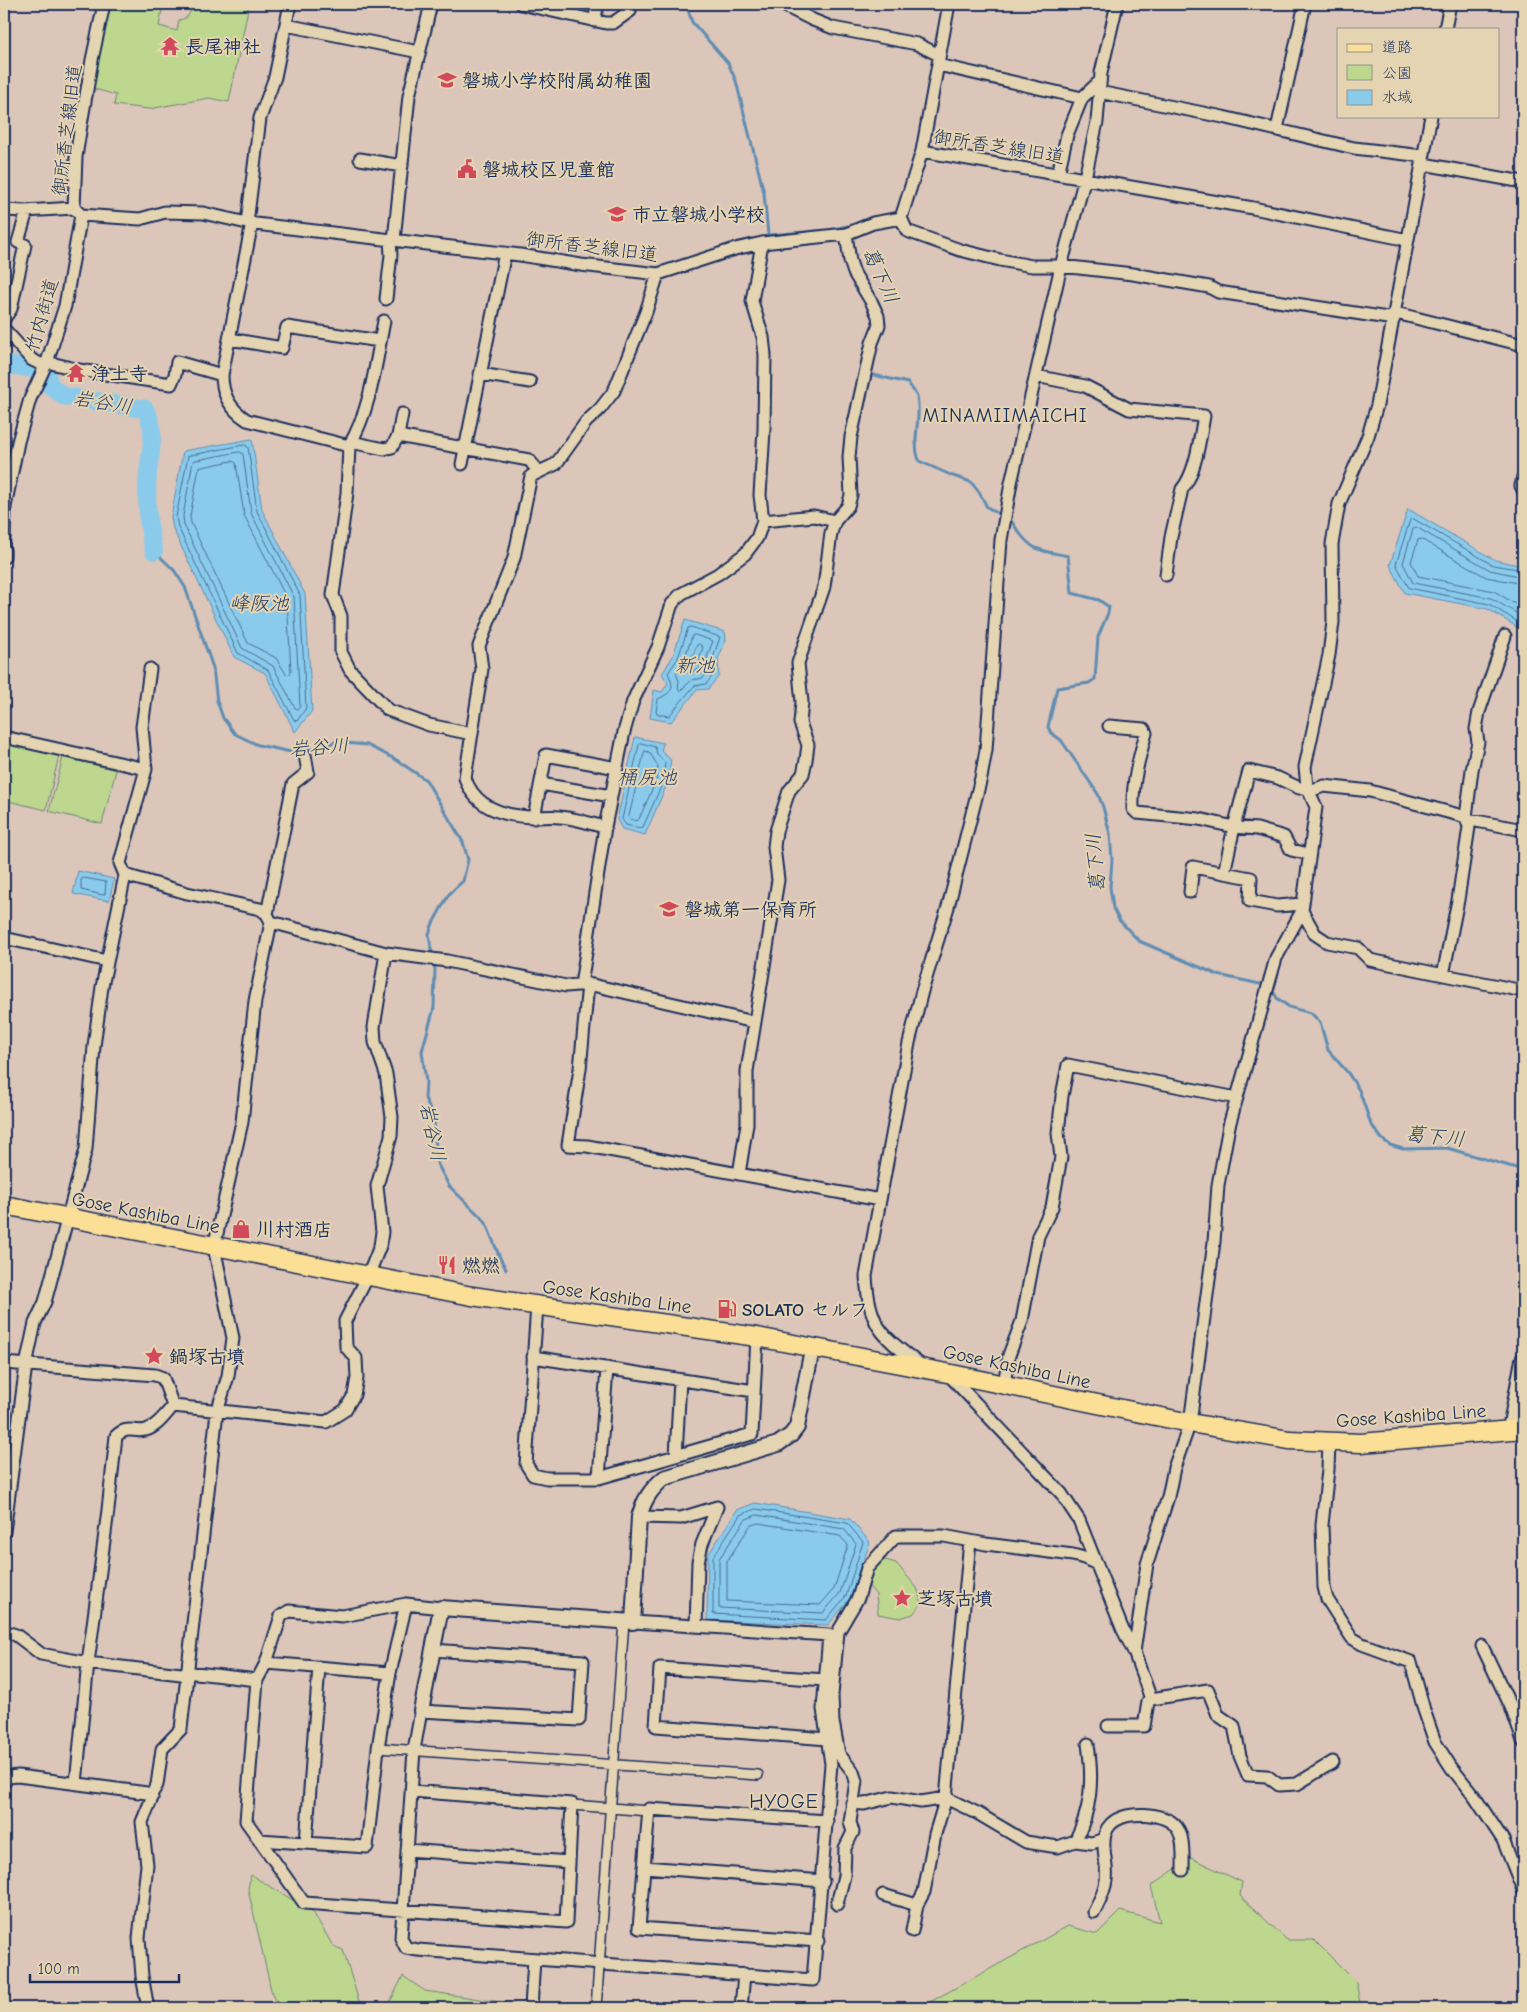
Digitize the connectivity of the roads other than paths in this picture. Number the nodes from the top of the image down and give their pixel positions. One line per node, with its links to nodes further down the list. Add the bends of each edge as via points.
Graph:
1 (104, 4): 32 (street, 御所香芝線旧道, via 76,156)
2 (290, 4): 14 (street)
3 (431, 4): 16 (street)
4 (521, 4): 12 (street)
5 (598, 4): 13 (street)
6 (628, 4): 13 (street, via 630,11 613,23)
7 (781, 4): 17 (street, via 833,28 917,44)
8 (949, 4): 17 (street)
9 (1118, 4): 18 (street)
10 (1306, 4): 21 (street)
11 (1450, 4): 15 (street)
12 (549, 7): 13 (street)
13 (594, 20)
14 (286, 25): 16 (street); 34 (street, via 275,77 260,118)
15 (1446, 28)
16 (419, 52): 25 (street, via 409,96)
17 (938, 60): 19 (street); 22 (street)
18 (1100, 87): 19 (street); 21 (street); 28 (street, via 1097,122)
19 (1082, 98): 27 (street, via 1067,135)
20 (1431, 118): 23 (street)
21 (1277, 129): 23 (street, via 1354,148)
22 (922, 151): 27 (street, 御所香芝線旧道); 33 (street, 御所香芝線旧道)
23 (1423, 156): 26 (street)
24 (360, 159): 25 (street)
25 (402, 166): 36 (street)
26 (1421, 170): 29 (street, via 1429,165); 37 (street)
27 (1058, 174): 28 (street, 御所香芝線旧道)
28 (1085, 178): 37 (street, 御所香芝線旧道); 40 (street)
29 (1523, 182)
30 (4, 210): 31 (street)
31 (27, 211): 32 (street); 44 (street, via 18,242 25,245 11,309)
32 (78, 212): 34 (street, 御所香芝線旧道, via 140,219 174,212); 50 (street, 竹内街道, via 65,306)
33 (901, 218): 35 (street, 御所香芝線旧道, via 873,223); 40 (street, via 907,231 960,250 1032,266)
34 (250, 223): 36 (street, 御所香芝線旧道); 47 (street)
35 (846, 234): 38 (street, 御所香芝線旧道); 64 (street, via 850,262 878,316 878,325 850,437 851,495 848,506)
36 (392, 240): 39 (street, 御所香芝線旧道); 42 (street)
37 (1408, 240): 43 (street)
38 (762, 243): 41 (street, 御所香芝線旧道, via 735,248); 63 (street, via 752,301 766,355 760,496)
39 (504, 253): 41 (street, 御所香芝線旧道); 51 (street)
40 (1061, 266): 43 (street, via 1133,274 1209,287 1218,292); 53 (street)
41 (658, 274): 60 (street, via 614,391 586,422 556,464)
42 (386, 299)
43 (1395, 316): 49 (street); 78 (street, via 1378,405 1339,504 1332,544 1333,622 1329,656 1305,766)
44 (4, 319)
45 (384, 321): 48 (street)
46 (4, 329): 50 (street, via 32,360)
47 (230, 339): 48 (street, via 282,348 287,327); 52 (street)
48 (380, 341): 57 (street, via 359,430)
49 (1523, 345)
50 (44, 367): 52 (street, via 171,384 177,362); 65 (street, 竹内街道, via 30,399 18,442 5,507)
51 (480, 374): 54 (street); 58 (street)
52 (222, 375): 57 (street, via 227,401 247,420)
53 (1036, 376): 68 (street, via 1085,386 1129,409 1204,416 1187,484 1182,489); 100 (street, via 1001,540 986,750 981,778 909,1044)
54 (530, 382)
55 (402, 414): 56 (street)
56 (398, 436): 57 (street, via 392,447 384,449); 58 (street)
57 (350, 444): 72 (street, via 347,493 333,595 341,616 341,652 350,670 388,710 429,726)
58 (465, 448): 59 (street); 60 (street, via 528,460)
59 (462, 464)
60 (538, 472): 72 (street, via 531,476 514,558 479,646 482,669)
61 (1523, 476): 62 (street)
62 (1523, 490)
63 (763, 521): 64 (street, via 814,516); 75 (street, via 758,538 745,554 718,574 681,594 672,604 658,647 633,701)
64 (834, 522): 97 (street, via 824,588 798,663 802,702 800,723 808,744 803,774 789,791 776,831 774,847 778,880)
65 (4, 539)
66 (4, 550): 67 (street)
67 (4, 557)
68 (1166, 575)
69 (1504, 636): 81 (street, via 1479,712 1478,742)
70 (150, 669): 76 (street, via 142,727)
71 (1109, 726): 83 (street, via 1144,729 1146,733 1133,802 1137,813 1199,819)
72 (472, 734): 80 (street, via 464,778 469,790 491,809)
73 (4, 738): 76 (street)
74 (305, 755): 90 (street, via 308,772 293,784)
75 (617, 768): 77 (street, via 546,755); 79 (street)
76 (146, 769): 87 (street, via 120,863)
77 (541, 784): 79 (street); 80 (street)
78 (1308, 789): 81 (street, via 1324,786 1370,791); 83 (street, via 1250,771); 85 (street, via 1316,807)
79 (611, 796): 82 (street)
80 (534, 818): 82 (street, via 561,816)
81 (1466, 818): 84 (street); 94 (street, via 1469,827)
82 (605, 827): 95 (street)
83 (1234, 827): 85 (street, via 1257,829 1284,837 1291,850); 86 (street)
84 (1523, 830)
85 (1310, 854): 89 (street)
86 (1224, 873): 88 (street, via 1193,867); 89 (street, via 1251,878 1250,901)
87 (125, 875): 90 (street, via 260,909); 93 (street)
88 (1190, 892)
89 (1302, 908): 94 (street, via 1315,934 1327,942 1358,948 1370,960); 98 (street, via 1276,958)
90 (269, 918): 92 (street); 103 (street, via 255,1001 242,1122)
91 (4, 938): 93 (street)
92 (386, 953): 95 (street, via 447,961 566,986); 104 (street, via 374,1027 375,1042 386,1074 392,1136 377,1186 382,1232 380,1246)
93 (107, 961): 102 (street, via 94,1046 86,1149)
94 (1443, 976): 96 (street)
95 (585, 984): 97 (street); 99 (street, via 580,1069 568,1144)
96 (1523, 990)
97 (754, 1022): 99 (street, via 747,1071 747,1124)
98 (1237, 1098): 116 (street, via 1068,1065 1058,1133 1061,1157 1052,1207 1038,1236 1022,1321 1009,1355); 120 (street, via 1218,1185 1214,1242)
99 (738, 1174): 100 (street)
100 (880, 1200): 113 (street, via 866,1276 868,1301 873,1319 887,1339)
101 (4, 1205): 102 (main road, Gose Kashiba Line)
102 (67, 1217): 103 (main road, Gose Kashiba Line); 111 (street)
103 (214, 1247): 104 (main road, Gose Kashiba Line); 119 (street, via 233,1338 228,1376)
104 (368, 1276): 105 (main road, Gose Kashiba Line); 119 (street, via 345,1321 346,1347 356,1358 357,1378 354,1394 345,1410 326,1422)
105 (537, 1306): 106 (main road, Gose Kashiba Line); 108 (street)
106 (757, 1337): 107 (main road, Gose Kashiba Line); 117 (street)
107 (812, 1349): 113 (main road, Gose Kashiba Line); 125 (street, via 797,1427 791,1435 778,1444 664,1478 650,1490)
108 (533, 1356): 112 (street); 124 (street, via 526,1464 533,1475 547,1478)
109 (1523, 1360): 121 (street)
110 (4, 1363): 111 (street)
111 (26, 1366): 118 (street, via 155,1375 164,1378); 126 (street)
112 (607, 1368): 115 (street); 124 (street)
113 (926, 1369): 114 (main road, Gose Kashiba Line)
114 (946, 1373): 116 (main road, Gose Kashiba Line); 128 (street, via 1061,1493 1079,1520)
115 (680, 1380): 117 (street); 123 (street)
116 (1004, 1384): 120 (main road, Gose Kashiba Line)
117 (754, 1391): 123 (street, via 752,1434)
118 (173, 1406): 119 (street); 137 (street, via 147,1430 124,1430 116,1436)
119 (217, 1412): 140 (street)
120 (1190, 1423): 122 (main road, Gose Kashiba Line, via 1289,1440); 136 (street, via 1147,1564)
121 (1517, 1429): 122 (main road, Gose Kashiba Line, via 1361,1443)
122 (1329, 1442): 174 (street, via 1322,1524 1327,1599 1352,1638 1411,1662 1436,1742 1450,1767 1503,1840)
123 (676, 1456): 124 (street)
124 (599, 1478)
125 (639, 1517): 131 (street); 132 (street, via 681,1518 717,1507 698,1562)
126 (4, 1532)
127 (970, 1541): 128 (street, via 1073,1555); 159 (street); 160 (street, via 944,1536 896,1536 868,1568 858,1598 838,1632 833,1722 839,1754 856,1781)
128 (1097, 1564): 136 (street)
129 (406, 1604): 130 (street); 138 (street, via 342,1616 289,1611 281,1616); 141 (street)
130 (441, 1608): 131 (street); 135 (street)
131 (628, 1622): 132 (street); 153 (street)
132 (696, 1626): 143 (street, via 829,1635)
133 (4, 1632): 137 (street, via 16,1635 41,1654)
134 (1482, 1646): 148 (street)
135 (434, 1650): 145 (street); 145 (street, via 583,1661 579,1720)
136 (1134, 1652): 144 (street)
137 (88, 1663): 140 (street, via 181,1674); 156 (street)
138 (266, 1663): 139 (street); 142 (street)
139 (319, 1667): 141 (street); 168 (street)
140 (188, 1672): 142 (street); 158 (street, via 181,1729 162,1749 157,1785)
141 (390, 1673): 150 (street)
142 (257, 1680): 166 (street, via 246,1821)
143 (825, 1680): 147 (street, via 823,1710); 147 (street, via 660,1668 656,1726)
144 (1151, 1699): 146 (street, via 1144,1726); 152 (street, via 1208,1690 1218,1715 1234,1726 1248,1776 1267,1776 1279,1785 1297,1784)
145 (421, 1711): 151 (street)
146 (1108, 1726)
147 (828, 1740): 164 (street, via 831,1764)
148 (1523, 1741)
149 (1088, 1744): 167 (street, via 1092,1780 1084,1820)
150 (378, 1748): 151 (street); 168 (street, via 367,1847)
151 (414, 1750): 153 (street); 157 (street)
152 (1333, 1762)
153 (613, 1765): 154 (street); 162 (street)
154 (758, 1776)
155 (4, 1782): 156 (street, via 8,1777 18,1776)
156 (76, 1784): 158 (street)
157 (412, 1791): 161 (street); 169 (street)
158 (151, 1795): 185 (street, via 142,1822 147,1865 139,1938)
159 (946, 1798): 160 (street, via 921,1802 892,1797 864,1804); 167 (street, via 1026,1842 1058,1848); 177 (street, via 934,1834 924,1892)
160 (852, 1803): 176 (street, via 850,1822 853,1832 844,1848 844,1876)
161 (572, 1805): 162 (street); 170 (street)
162 (610, 1808): 163 (street); 183 (street)
163 (649, 1811): 164 (street); 171 (street)
164 (827, 1822): 173 (street)
165 (1104, 1839): 167 (street, via 1092,1843); 172 (street, via 1115,1820 1137,1813 1172,1821 1181,1833); 179 (street, via 1106,1880)
166 (259, 1840): 168 (street); 178 (street, via 304,1903)
167 (1075, 1841)
168 (306, 1843)
169 (408, 1850): 170 (street); 178 (street)
170 (569, 1862): 178 (street, via 566,1922)
171 (644, 1867): 173 (street); 181 (street, via 638,1928)
172 (1184, 1870)
173 (822, 1881): 181 (street)
174 (1523, 1890)
175 (883, 1894): 177 (street)
176 (837, 1904)
177 (917, 1905): 180 (street)
178 (403, 1911): 182 (street, via 401,1938 406,1948)
179 (1094, 1912)
180 (912, 1931)
181 (818, 1941): 184 (street, via 814,1980)
182 (534, 1959): 183 (street); 186 (street)
183 (599, 1963): 184 (street); 187 (street)
184 (744, 1974): 188 (street)
185 (148, 2008)
186 (531, 2008)
187 (596, 2008)
188 (741, 2008)

